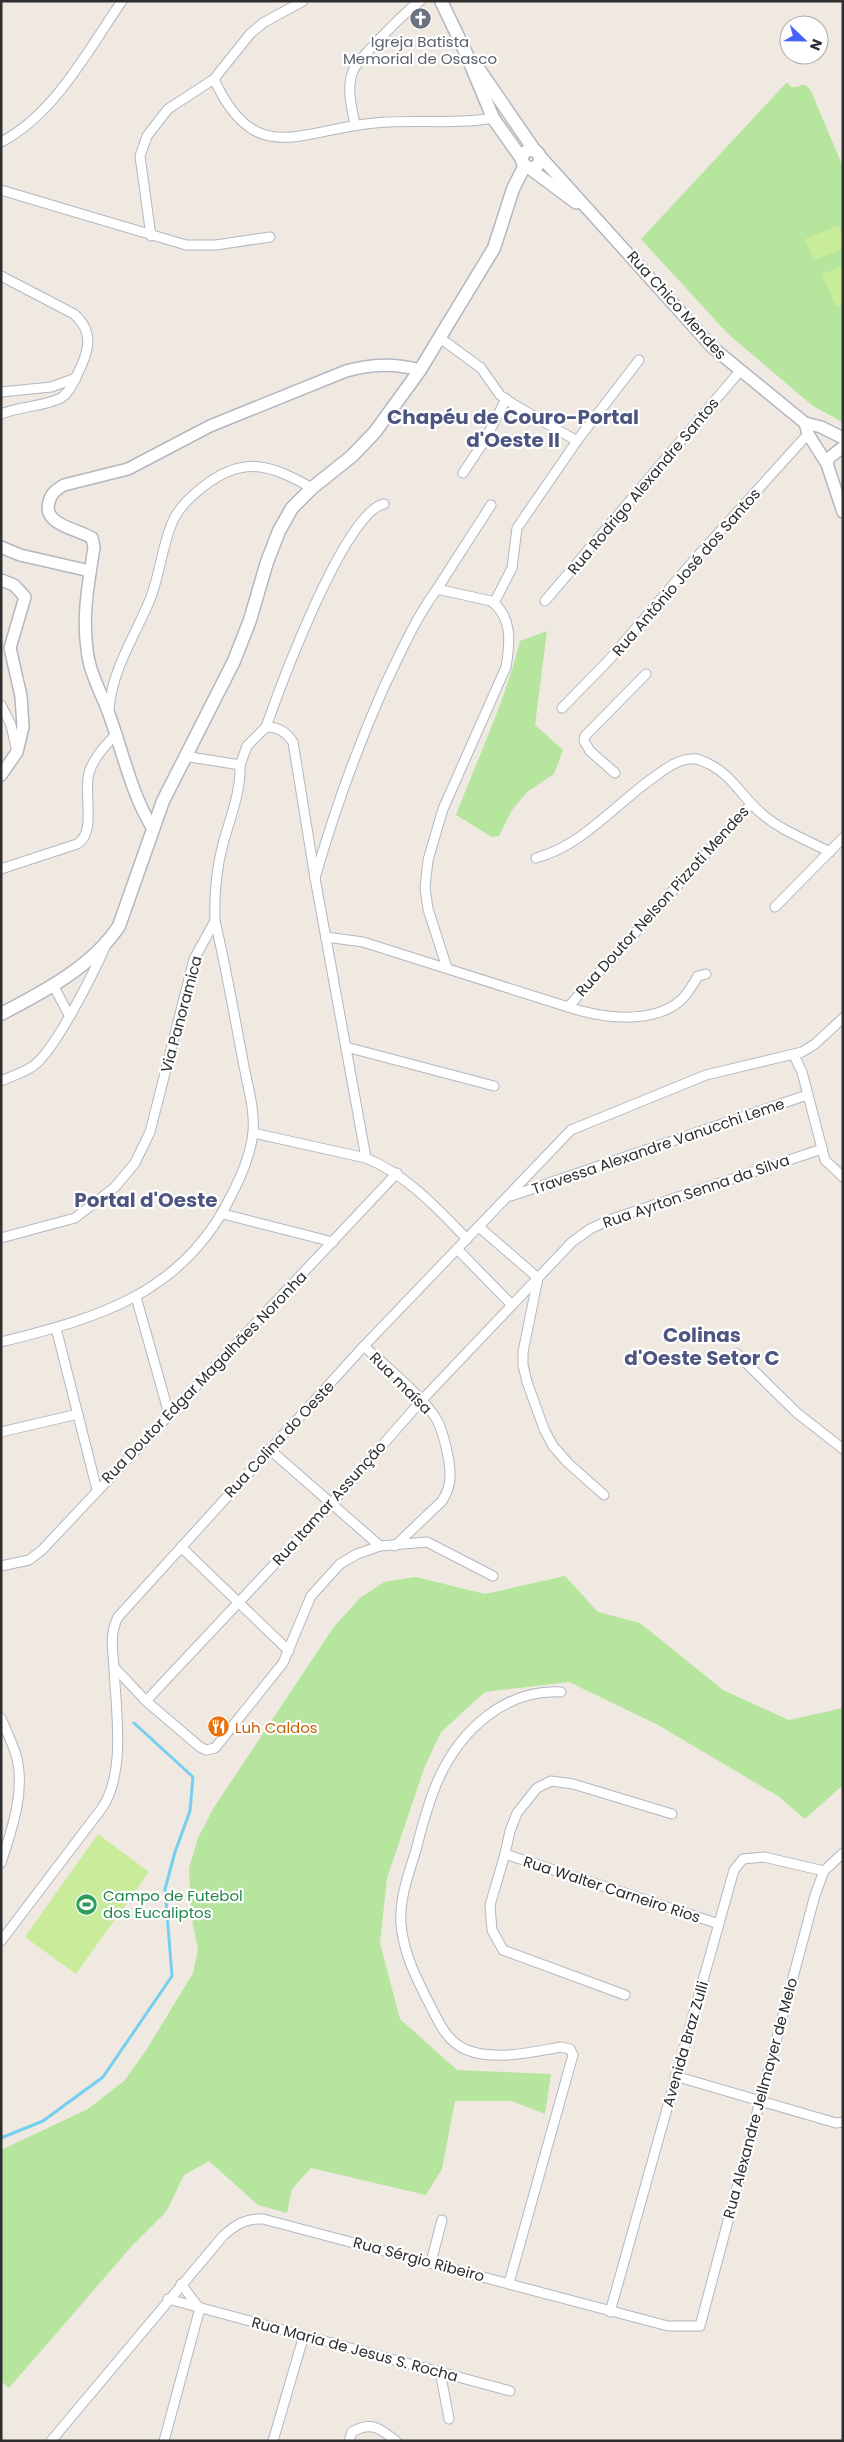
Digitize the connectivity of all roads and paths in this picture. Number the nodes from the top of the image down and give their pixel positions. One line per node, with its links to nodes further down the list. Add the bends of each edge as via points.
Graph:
1 (122, 1): 9 (street, via 46,108 17,134)
2 (303, 1): 6 (street, via 250,34)
3 (420, 1): 8 (street, via 403,14 353,70 350,89)
4 (441, 1): 5 (main road)
5 (466, 53): 7 (main road); 10 (main road)
6 (214, 79): 8 (street, via 229,108 255,132 299,138); 14 (street, via 168,109 157,120 142,147 141,168)
7 (493, 118): 8 (street); 11 (main road)
8 (354, 125)
9 (1, 142)
10 (537, 153): 11 (main road, via 526,152); 13 (street, Rua Chico Mendes)
11 (526, 164): 13 (street, Rua Chico Mendes); 17 (main road, via 513,189 494,248)
12 (1, 190): 14 (street)
13 (599, 220): 20 (street, Rua Chico Mendes, via 712,348)
14 (152, 236): 15 (street, via 186,245 216,245)
15 (270, 237)
16 (1, 276): 21 (street, via 64,307 83,322 88,344)
17 (440, 338): 19 (main road); 23 (street, via 481,368)
18 (639, 360): 27 (street)
19 (420, 370): 31 (main road, via 375,432 352,456); 36 (street, via 386,364 346,371 210,426 128,469 55,490 47,508 50,516 92,538 94,547)
20 (740, 371): 25 (street, Rua Chico Mendes); 39 (street, Rua Rodrigo Alexandre Santos)
21 (76, 378): 22 (street, via 51,386); 24 (street, via 62,397)
22 (1, 392)
23 (506, 399): 27 (street); 30 (street, via 486,440)
24 (1, 414)
25 (807, 429): 26 (street, Rua Chico Mendes, via 821,428); 29 (street, Rua Chico Mendes); 43 (street, Rua Antônio José dos Santos, via 608,661)
26 (843, 438)
27 (577, 441): 40 (street, via 517,528 512,568)
28 (843, 447): 29 (street, via 829,458)
29 (827, 464): 34 (street, Rua Chico Mendes)
30 (463, 473)
31 (312, 488): 44 (street, via 289,475 248,465 216,477 182,506 172,522 152,594 113,681); 48 (main road, via 292,508 279,531 234,661)
32 (384, 504): 45 (street, via 371,510 340,553)
33 (491, 505): 38 (street)
34 (843, 512)
35 (1, 547): 36 (street, via 20,555)
36 (90, 571): 44 (street, via 85,624 87,650 92,674)
37 (1, 580): 47 (street, via 14,585 25,597 10,648 23,710)
38 (437, 590): 40 (street, via 479,597); 58 (street, via 405,642 369,720 346,775)
39 (545, 601)
40 (494, 603): 63 (street, via 505,617 508,628 510,644 506,667 443,809 428,860 425,888 428,909)
41 (646, 674): 50 (street, via 585,736 584,742 590,750)
42 (1, 705): 47 (street, via 11,725)
43 (562, 708)
44 (108, 711): 46 (street)
45 (266, 727): 49 (street, via 248,746); 58 (street, via 281,730 292,742)
46 (116, 734): 53 (street, via 141,810); 57 (street, via 89,772 86,786 88,827 81,841)
47 (17, 752): 51 (street)
48 (184, 756): 49 (street); 53 (main road)
49 (240, 765): 60 (street, via 239,785 214,886)
50 (615, 773)
51 (1, 775)
52 (751, 804): 55 (street, via 771,821); 56 (street, Rua Doutor Nelson Pizzoti Mendes, via 732,780 717,768 690,758 650,779 561,848); 66 (street, Rua Doutor Nelson Pizzoti Mendes)
53 (152, 828): 62 (main road, via 125,914)
54 (843, 838): 55 (street)
55 (830, 852): 59 (street)
56 (536, 858)
57 (1, 869)
58 (315, 878): 61 (street)
59 (775, 907)
60 (216, 921): 75 (street); 83 (street, Via Panoramica, via 194,959 150,1132 135,1163 115,1187 75,1218)
61 (326, 937): 63 (street, Rua Doutor Nelson Pizzoti Mendes, via 363,942); 70 (street)
62 (109, 940): 65 (main road, via 92,957); 68 (street)
63 (446, 968): 66 (street, Rua Doutor Nelson Pizzoti Mendes)
64 (706, 974): 66 (street, via 698,976 682,1000 661,1011 615,1017 594,1015)
65 (53, 985): 67 (main road); 68 (street)
66 (568, 1006)
67 (1, 1014)
68 (69, 1015): 72 (street, via 40,1060)
69 (843, 1018): 71 (street, via 815,1044)
70 (346, 1047): 73 (street); 77 (street)
71 (794, 1056): 74 (street, via 802,1072); 80 (street, Rua Colina do Oeste, via 706,1075 582,1124 562,1138)
72 (1, 1081)
73 (494, 1086)
74 (807, 1095): 76 (street); 80 (street, Travessa Alexandre Vanucchi Leme)
75 (253, 1133): 77 (street); 81 (street, via 250,1150)
76 (822, 1149): 79 (street, via 825,1160); 87 (street, Rua Ayrton Senna da Silva, via 608,1220 572,1242)
77 (366, 1158): 78 (street)
78 (397, 1173): 84 (street); 85 (street, Rua Doutor Edgar Magalhães Noronha)
79 (843, 1177)
80 (509, 1197): 82 (street, Rua Colina do Oeste)
81 (223, 1214): 85 (street); 88 (street, via 192,1253)
82 (479, 1227): 84 (street, Rua Colina do Oeste); 87 (street)
83 (1, 1238)
84 (467, 1239): 86 (street, Rua Colina do Oeste)
85 (333, 1242): 96 (street, Rua Doutor Edgar Magalhães Noronha)
86 (458, 1250): 89 (street); 92 (street, Rua Colina do Oeste)
87 (538, 1278): 89 (street, Rua Ayrton Senna da Silva); 101 (street, via 524,1352 527,1382 553,1446)
88 (136, 1297): 90 (street, via 116,1308); 96 (street)
89 (512, 1305): 94 (street, Rua Itamar Assunção)
90 (56, 1328): 91 (street); 95 (street)
91 (1, 1342)
92 (364, 1346): 94 (street, Rua maísa); 98 (street, Rua Colina do Oeste)
93 (736, 1353): 99 (street, via 797,1413)
94 (421, 1401): 102 (street, Rua Itamar Assunção); 104 (street, Rua maísa, via 442,1431 450,1486 442,1501)
95 (78, 1414): 97 (street); 100 (street)
96 (170, 1414): 100 (street, Rua Doutor Edgar Magalhães Noronha)
97 (1, 1432)
98 (269, 1449): 102 (street); 105 (street, Rua Colina do Oeste)
99 (843, 1449)
100 (97, 1490): 106 (street, Rua Doutor Edgar Magalhães Noronha, via 35,1556)
101 (604, 1495)
102 (331, 1504): 103 (street); 108 (street, Rua Itamar Assunção)
103 (380, 1546): 104 (street); 109 (street, via 357,1554 325,1578 311,1596)
104 (395, 1546): 107 (street, via 427,1542)
105 (181, 1547): 108 (street); 110 (street, Rua Colina do Oeste, via 118,1616 111,1636)
106 (1, 1566)
107 (493, 1576)
108 (239, 1602): 109 (street); 112 (street, Rua Itamar Assunção)
109 (289, 1651): 112 (street, via 268,1683 215,1748 206,1750 200,1747)
110 (114, 1667): 112 (street); 120 (street, Rua Colina do Oeste, via 117,1757 109,1796)
111 (561, 1692): 127 (street, via 532,1693 494,1710 479,1722 448,1762 438,1779 421,1830 406,1885 401,1922 403,1940 420,1985 444,2034 454,2043 465,2050 492,2056 561,2046 570,2049 573,2055)
112 (146, 1701)
113 (1, 1718): 117 (street, via 16,1756 19,1786 16,1816)
114 (672, 1814): 116 (street, via 573,1784 551,1781 537,1788 517,1813)
115 (843, 1853): 118 (street)
116 (505, 1854): 119 (street, Rua Walter Carneiro Rios); 121 (street, via 490,1904 489,1919 503,1950)
117 (1, 1863)
118 (824, 1871): 119 (street, Avenida Braz Zulli, via 764,1857 743,1859 734,1870); 123 (street, Rua Alexandre Jellmayer de Melo)
119 (719, 1924): 122 (street, Avenida Braz Zulli)
120 (1, 1941)
121 (625, 1995)
122 (675, 2076): 123 (street); 131 (street, Avenida Braz Zulli)
123 (760, 2101): 124 (street, via 836,2123); 132 (street, Rua Alexandre Jellmayer de Melo)
124 (843, 2122)
125 (442, 2220): 126 (street)
126 (431, 2262): 127 (street, Rua Sérgio Ribeiro); 128 (street, Rua Sérgio Ribeiro, via 253,2218 234,2226)
127 (509, 2283): 131 (street, Rua Sérgio Ribeiro)
128 (180, 2284): 129 (street, Rua Sérgio Ribeiro); 130 (street)
129 (168, 2299): 130 (street, Rua Maria de Jesus S. Rocha); 137 (street, Rua Sérgio Ribeiro)
130 (200, 2308): 133 (street, Rua Maria de Jesus S. Rocha); 139 (street)
131 (610, 2312): 132 (street, Rua Sérgio Ribeiro, via 668,2326)
132 (700, 2326)
133 (304, 2336): 134 (street, Rua Maria de Jesus S. Rocha); 140 (street)
134 (440, 2371): 135 (street, Rua Maria de Jesus S. Rocha); 136 (street)
135 (510, 2391)
136 (449, 2419)
137 (59, 2437): 138 (street, Rua Sérgio Ribeiro)
138 (51, 2441)
139 (164, 2441)
140 (273, 2441)
141 (349, 2441): 142 (street, via 352,2432 360,2427 376,2426)
142 (396, 2441)

